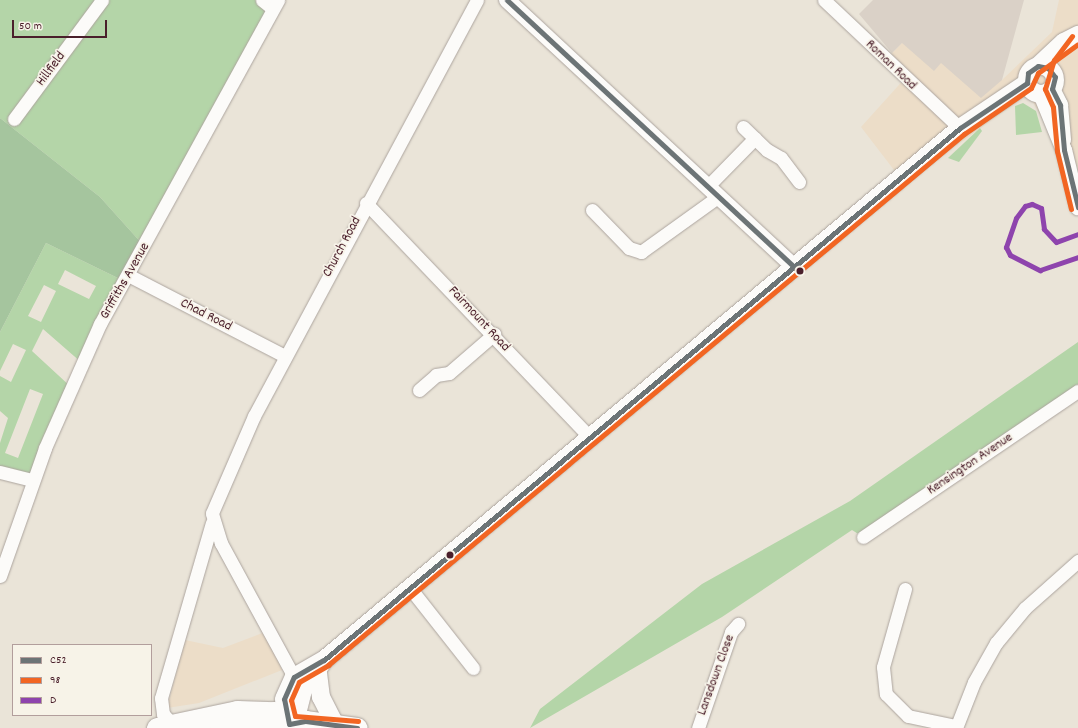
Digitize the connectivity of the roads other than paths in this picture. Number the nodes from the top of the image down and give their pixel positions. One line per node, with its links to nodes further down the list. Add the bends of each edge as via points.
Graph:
1 (102, 0): 12 (street, Hillfield)
2 (262, 0): 6 (street)
3 (477, 0): 18 (street, Church Road)
4 (507, 0): 17 (street)
5 (824, 0): 14 (street, Roman Road)
6 (275, 4): 22 (street, Griffiths Avenue, via 174,195)
7 (1078, 35): 9 (main road, via 1064,42)
8 (1078, 40): 11 (main road, via 1060,63)
9 (1038, 66): 10 (main road, via 1028,73); 11 (main road, via 1048,68)
10 (1021, 86): 11 (main road, via 1032,91); 14 (main road, via 991,104)
11 (1049, 87): 19 (street, via 1060,105 1064,150)
12 (14, 118)
13 (743, 127): 15 (street)
14 (960, 128): 21 (main road)
15 (755, 138): 16 (street, via 781,158); 17 (street)
16 (799, 182)
17 (714, 191): 20 (street, via 640,252 629,248); 21 (street)
18 (366, 203): 23 (street, Fairmount Road); 24 (street, Church Road)
19 (1078, 207)
20 (592, 210)
21 (794, 266): 27 (main road)
22 (128, 275): 24 (street, Chad Road); 29 (street, Griffiths Avenue, via 75,378)
23 (494, 334): 25 (street, via 449,373 436,375); 27 (street, Fairmount Road)
24 (285, 356): 30 (street, Church Road, via 223,483 212,513)
25 (419, 390)
26 (1078, 391): 31 (street, Kensington Avenue)
27 (590, 437): 34 (main road)
28 (0, 472): 29 (street)
29 (32, 480): 33 (street, Griffiths Avenue)
30 (212, 522): 39 (street); 42 (street, Church Road, via 161,698 163,714)
31 (863, 537)
32 (1078, 561): 43 (street, via 1025,608 996,643 974,682)
33 (0, 576)
34 (410, 588): 37 (main road); 38 (street)
35 (905, 589): 43 (street, via 883,667 886,694 894,706 908,716)
36 (738, 624): 46 (street, Lansdown Close, via 731,632)
37 (321, 666): 39 (main road); 40 (main road, via 303,690); 41 (main road, via 321,697)
38 (473, 668)
39 (294, 678): 40 (main road)
40 (292, 715): 41 (highway); 42 (highway, via 237,711); 44 (highway)
41 (335, 724): 45 (highway)
42 (170, 727)
43 (956, 727)
44 (220, 728)
45 (356, 728)
46 (698, 728)

